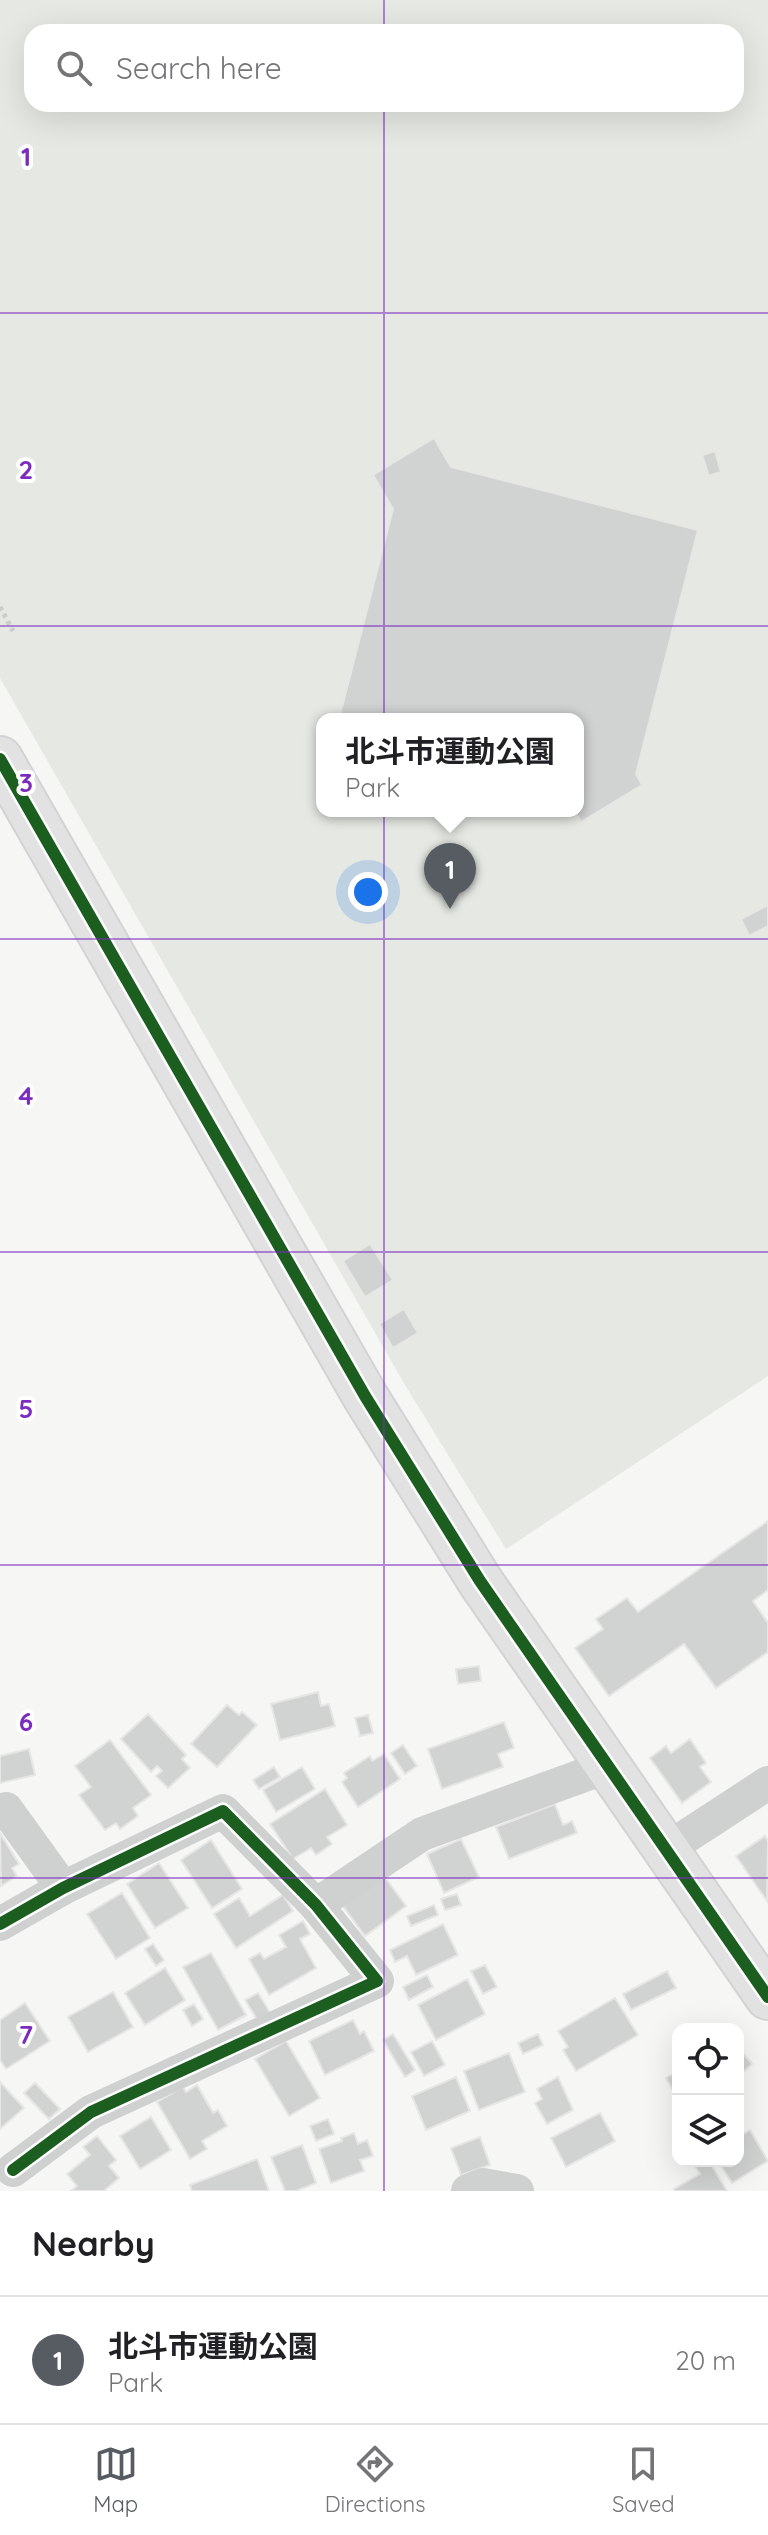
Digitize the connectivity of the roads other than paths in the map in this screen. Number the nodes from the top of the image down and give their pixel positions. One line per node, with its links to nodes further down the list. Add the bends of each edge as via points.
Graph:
1 (0, 759): 2 (street, via 365,1396 480,1581)
2 (609, 1766): 5 (street); 7 (street, via 422,1834)
3 (768, 1783): 5 (street)
4 (6, 1809): 6 (street)
5 (667, 1849): 9 (street)
6 (63, 1888): 7 (street, via 223,1811); 8 (street)
7 (316, 1905): 10 (street, via 377,1981 91,2112)
8 (0, 1924)
9 (768, 1997)
10 (13, 2170)
11 (468, 2191): 12 (street, via 483,2185)
12 (517, 2191)

